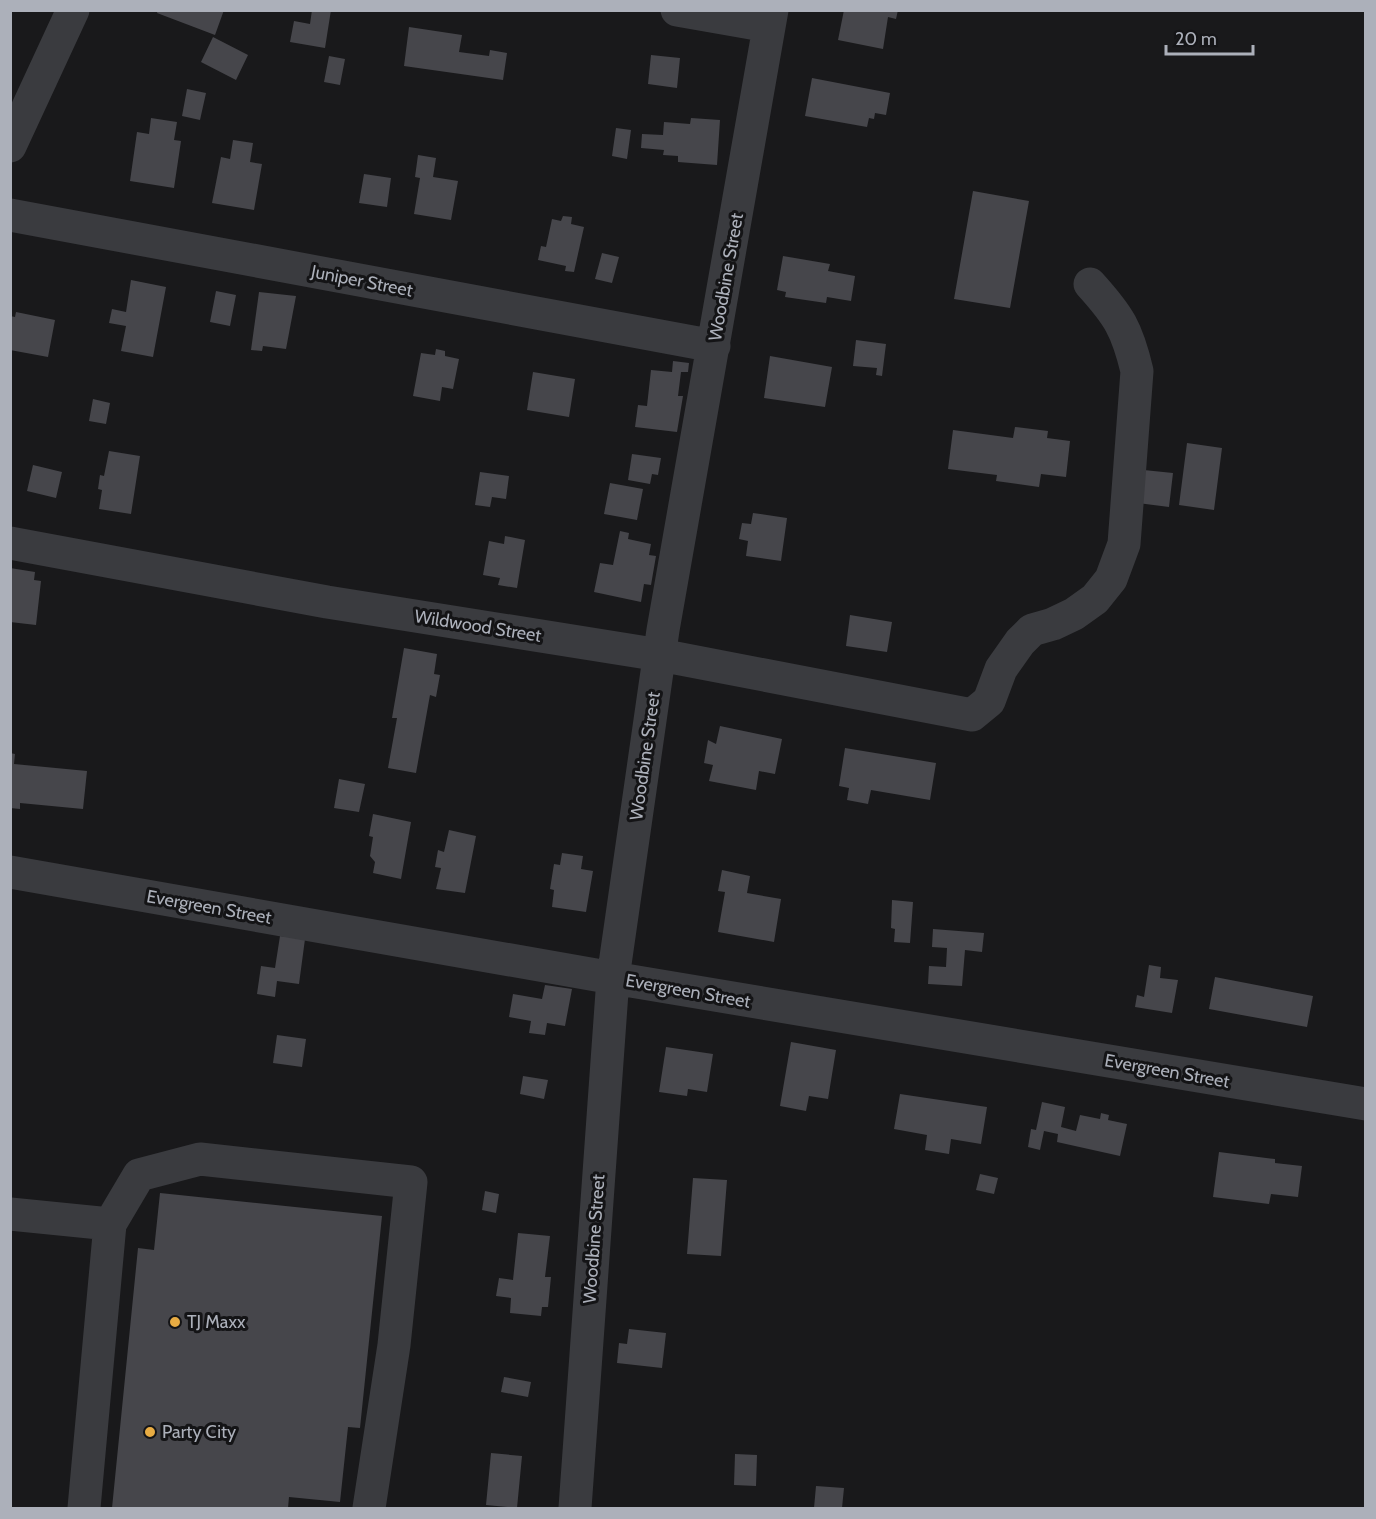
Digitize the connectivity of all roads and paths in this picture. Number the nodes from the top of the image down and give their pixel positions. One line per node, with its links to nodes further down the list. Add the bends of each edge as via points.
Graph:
1 (73, 10): 4 (street)
2 (677, 10): 3 (street)
3 (770, 18): 7 (street, Woodbine Street)
4 (10, 146)
5 (10, 215): 7 (street, Juniper Street)
6 (1090, 284): 9 (street, Wildwood Street, via 1122,324 1137,371 1124,544 1111,579 1095,599 1074,614 1032,630 1020,642 1001,669 989,701 972,715)
7 (714, 346): 9 (street, Woodbine Street)
8 (10, 543): 9 (street, Wildwood Street, via 327,602)
9 (660, 655): 11 (street, Woodbine Street)
10 (10, 872): 11 (street, Evergreen Street)
11 (613, 978): 12 (street, Evergreen Street); 17 (street, Woodbine Street)
12 (1365, 1104)
13 (10, 1214): 14 (street)
14 (110, 1224): 15 (street); 16 (street, via 139,1175 200,1159 411,1182 394,1345)
15 (84, 1509)
16 (369, 1509)
17 (575, 1509)

